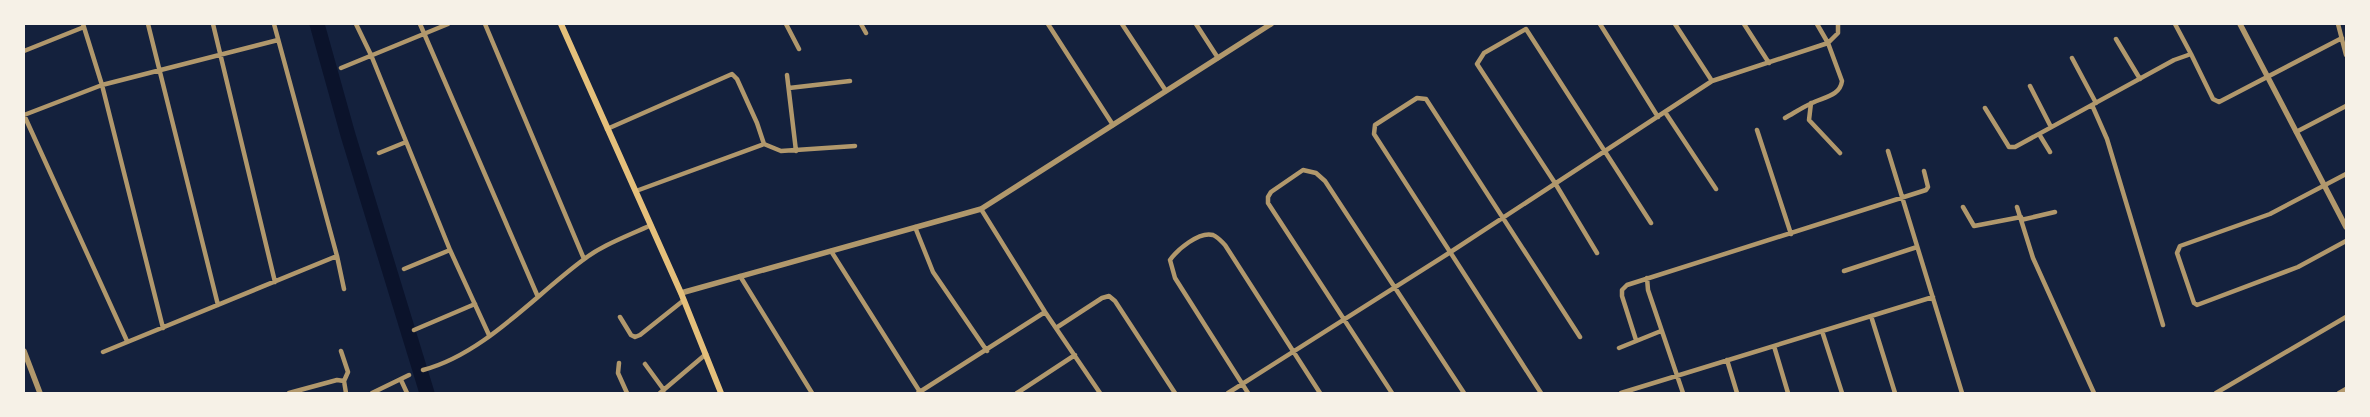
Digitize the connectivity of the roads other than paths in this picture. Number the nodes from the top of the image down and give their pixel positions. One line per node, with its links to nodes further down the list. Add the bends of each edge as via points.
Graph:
1 (148, 24): 40 (street)
2 (213, 24): 33 (street)
3 (274, 24): 28 (street)
4 (356, 24): 34 (street)
5 (420, 24): 24 (street)
6 (448, 24): 24 (street)
7 (485, 24): 98 (street)
8 (561, 24): 60 (main road)
9 (786, 24): 30 (street)
10 (861, 24): 25 (street)
11 (1048, 24): 58 (street)
12 (1122, 24): 49 (street)
13 (1196, 24): 36 (street)
14 (1600, 24): 56 (street)
15 (1676, 24): 45 (street)
16 (1744, 24): 38 (street)
17 (1817, 24): 29 (street)
18 (1838, 24): 29 (street, via 1838,33)
19 (2175, 24): 32 (street)
20 (2240, 24): 42 (street)
21 (2338, 24): 26 (street)
22 (1268, 25): 36 (street)
23 (84, 26): 31 (street); 46 (street)
24 (424, 33): 34 (street); 107 (street)
25 (866, 33)
26 (2342, 38): 35 (street); 42 (street)
27 (2116, 39): 43 (street)
28 (278, 40): 33 (street); 97 (street)
29 (1828, 43): 38 (street); 50 (street, via 1842,85 1828,98)
30 (800, 49)
31 (24, 51)
32 (2191, 54): 42 (street, via 2213,99 2219,102); 43 (street)
33 (221, 55): 40 (street); 103 (street)
34 (372, 55): 39 (street); 64 (street)
35 (2346, 55)
36 (1218, 58): 49 (street)
37 (2072, 58): 51 (street)
38 (1769, 64): 45 (street)
39 (341, 68)
40 (160, 70): 46 (street); 111 (street)
41 (787, 75): 48 (street)
42 (2268, 78): 62 (street)
43 (2140, 79): 51 (street)
44 (850, 81): 48 (street)
45 (1712, 81): 54 (street)
46 (102, 85): 55 (street); 118 (street)
47 (2030, 86): 59 (street)
48 (789, 88): 68 (street)
49 (1166, 91): 58 (street)
50 (1811, 103): 57 (street); 72 (street, via 1809,120)
51 (2094, 104): 59 (street); 117 (street)
52 (2346, 106): 62 (street)
53 (1986, 108): 63 (street, via 2009,147 2016,147)
54 (1665, 112): 56 (street); 77 (street)
55 (24, 115): 126 (street)
56 (1658, 117): 67 (street)
57 (1785, 118)
58 (1113, 125): 82 (street)
59 (2051, 127): 63 (street)
60 (607, 129): 65 (street, via 732,74); 78 (main road)
61 (1757, 130): 90 (street)
62 (2296, 132): 76 (street)
63 (2039, 134): 70 (street)
64 (406, 142): 71 (street); 93 (street)
65 (764, 144): 68 (street, via 781,151); 78 (street)
66 (854, 146): 68 (street)
67 (1605, 150): 75 (street); 75 (street, via 1526,29 1484,54 1477,64 1481,72); 86 (street)
68 (796, 151)
69 (1888, 151): 79 (street)
70 (2050, 152)
71 (378, 153)
72 (1840, 153)
73 (1924, 171): 79 (street, via 1928,189)
74 (2346, 174): 76 (street)
75 (1555, 183): 84 (street); 95 (street)
76 (2324, 186): 89 (street); 91 (street, via 2270,214 2180,246 2177,253 2194,303 2200,304 2298,267)
77 (1716, 189)
78 (636, 191): 87 (main road)
79 (1902, 198): 90 (street); 92 (street)
80 (1963, 207): 85 (street, via 1974,226)
81 (2017, 207): 85 (street)
82 (981, 209): 88 (street); 112 (street)
83 (2055, 212): 85 (street)
84 (1502, 217): 96 (street); 96 (street, via 1426,100 1417,98 1382,121 1374,130); 124 (street)
85 (2021, 218): 172 (street, via 2034,258)
86 (1651, 223)
87 (651, 225): 98 (street); 106 (main road)
88 (915, 227): 94 (street); 131 (street, via 933,272)
89 (2346, 227)
90 (1791, 234): 102 (street)
91 (2346, 242)
92 (1918, 247): 100 (street); 108 (street)
93 (450, 250): 99 (street); 110 (street)
94 (831, 251): 101 (street); 156 (street)
95 (1598, 252)
96 (1449, 253): 104 (street); 164 (street)
97 (338, 256): 103 (street); 105 (street)
98 (584, 259): 107 (street)
99 (404, 269)
100 (1844, 271)
101 (740, 276): 106 (street); 155 (street)
102 (1647, 278): 121 (street); 125 (street, via 1628,284 1622,290)
103 (275, 282): 111 (street)
104 (1394, 288): 116 (street); 116 (street, via 1325,182 1316,173 1303,170 1271,192 1268,203); 163 (street)
105 (344, 289)
106 (681, 293): 109 (main road)
107 (538, 297): 123 (street)
108 (1933, 297): 113 (street); 171 (street)
109 (684, 300): 114 (street, via 635,337); 134 (main road)
110 (475, 304): 120 (street); 123 (street)
111 (218, 305): 118 (street)
112 (1045, 312): 119 (street); 131 (street)
113 (1871, 316): 122 (street); 170 (street)
114 (620, 317)
115 (2346, 317): 173 (street)
116 (1343, 320): 133 (street); 162 (street)
117 (2164, 325)
118 (162, 328): 126 (street)
119 (1056, 328): 135 (street); 158 (street, via 1109,296)
120 (414, 330)
121 (1661, 331): 125 (street); 141 (street)
122 (1822, 331): 127 (street); 169 (street)
123 (489, 335): 139 (street)
124 (1580, 336)
125 (1636, 340): 128 (street)
126 (127, 341): 132 (street)
127 (1774, 346): 136 (street); 168 (street)
128 (1619, 348)
129 (24, 351): 148 (street)
130 (341, 351): 143 (street, via 348,372)
131 (987, 351): 156 (street)
132 (103, 352)
133 (1293, 352): 144 (street); 144 (street, via 1225,245 1210,234 1201,235 1174,255 1170,267); 161 (street)
134 (706, 354): 146 (street); 154 (main road)
135 (1075, 355): 147 (street); 157 (street)
136 (1727, 360): 141 (street); 167 (street)
137 (619, 363): 153 (street, via 618,373)
138 (645, 364): 146 (street)
139 (423, 370)
140 (409, 375): 142 (street)
141 (1678, 376): 165 (street); 166 (street)
142 (401, 380): 151 (street); 152 (street)
143 (344, 381): 149 (street, via 330,381); 150 (street)
144 (1242, 384): 159 (street); 160 (street)
145 (2346, 389): 174 (street)
146 (662, 392)
147 (1097, 392)
148 (40, 393)
149 (289, 393)
150 (346, 393)
151 (372, 393)
152 (407, 393)
153 (627, 393)
154 (721, 393)
155 (812, 393)
156 (919, 393)
157 (1017, 393)
158 (1174, 393)
159 (1228, 393)
160 (1248, 393)
161 (1320, 393)
162 (1392, 393)
163 (1464, 393)
164 (1541, 393)
165 (1621, 393)
166 (1683, 393)
167 (1737, 393)
168 (1788, 393)
169 (1842, 393)
170 (1895, 393)
171 (1962, 393)
172 (2094, 393)
173 (2216, 393)
174 (2339, 393)

